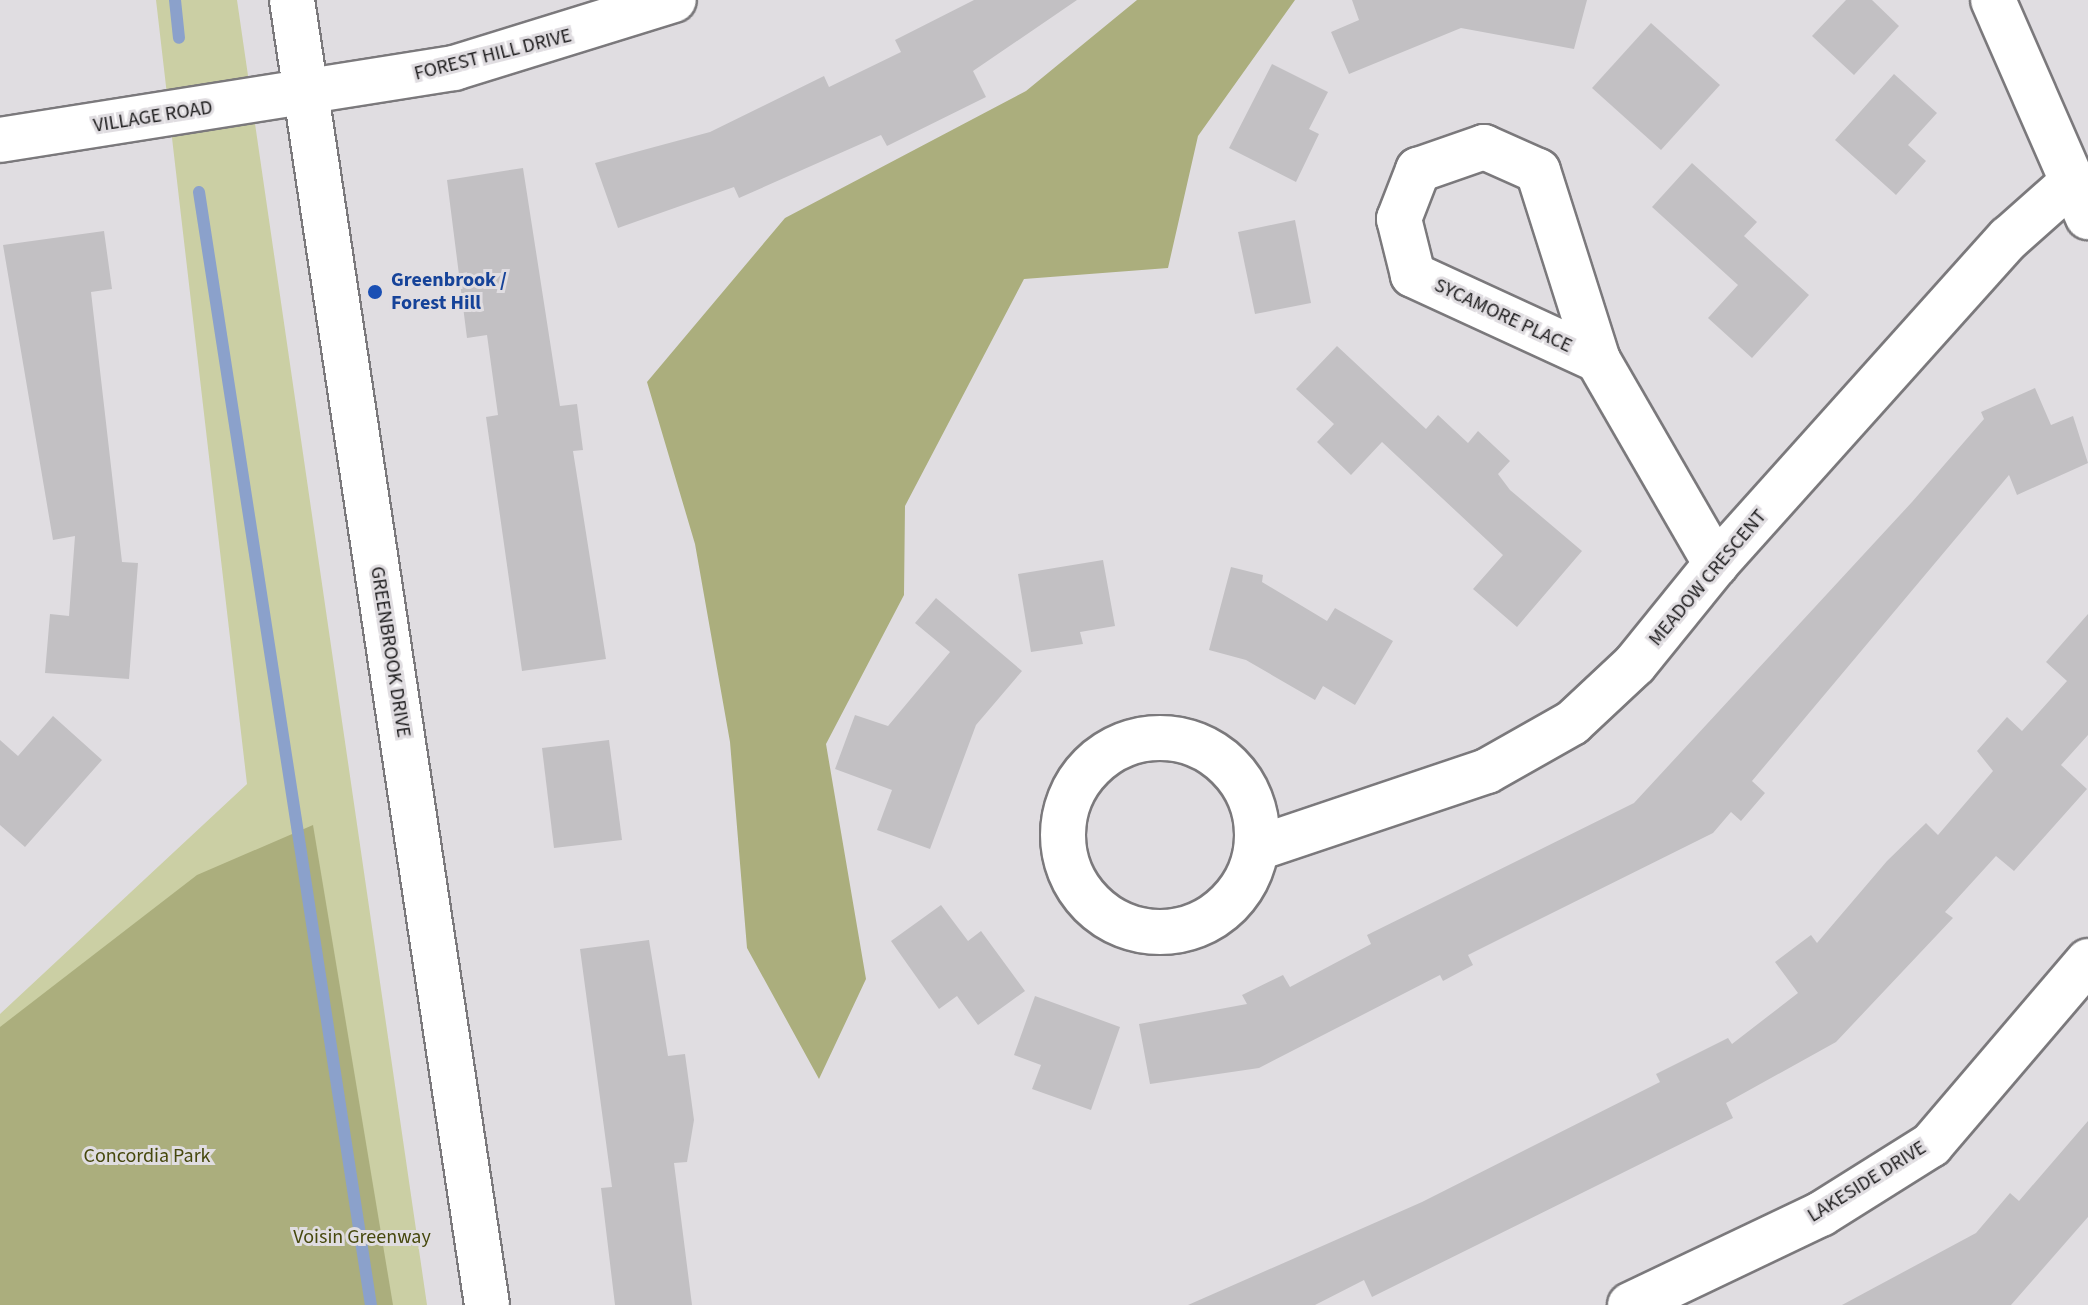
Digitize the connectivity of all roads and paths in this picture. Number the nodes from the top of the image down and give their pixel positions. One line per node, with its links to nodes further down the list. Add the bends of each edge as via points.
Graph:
1 (292, 0): 4 (street, GREENBROOK DRIVE)
2 (674, 0): 4 (street, FOREST HILL DRIVE, via 454,68)
3 (1993, 0): 6 (street)
4 (307, 94): 5 (street, VILLAGE ROAD); 11 (street, GREENBROOK DRIVE)
5 (0, 140)
6 (2080, 200): 8 (street, MEADOW CRESCENT, via 2009,238)
7 (1598, 360): 7 (street, SYCAMORE PLACE, via 1538,171 1484,147 1418,170 1399,219 1413,275); 8 (street, SYCAMORE PLACE)
8 (1716, 564): 9 (street, MEADOW CRESCENT, via 1635,664 1572,723 1487,771)
9 (1258, 848): 9 (street, via 1256,813 1232,768 1176,738 1130,742 1091,766 1063,824 1065,857 1085,897 1111,920 1144,931 1178,931 1211,919 1237,897)
10 (2088, 961): 12 (street, LAKESIDE DRIVE, via 1931,1145 1821,1214)
11 (487, 1305)
12 (1630, 1305)

